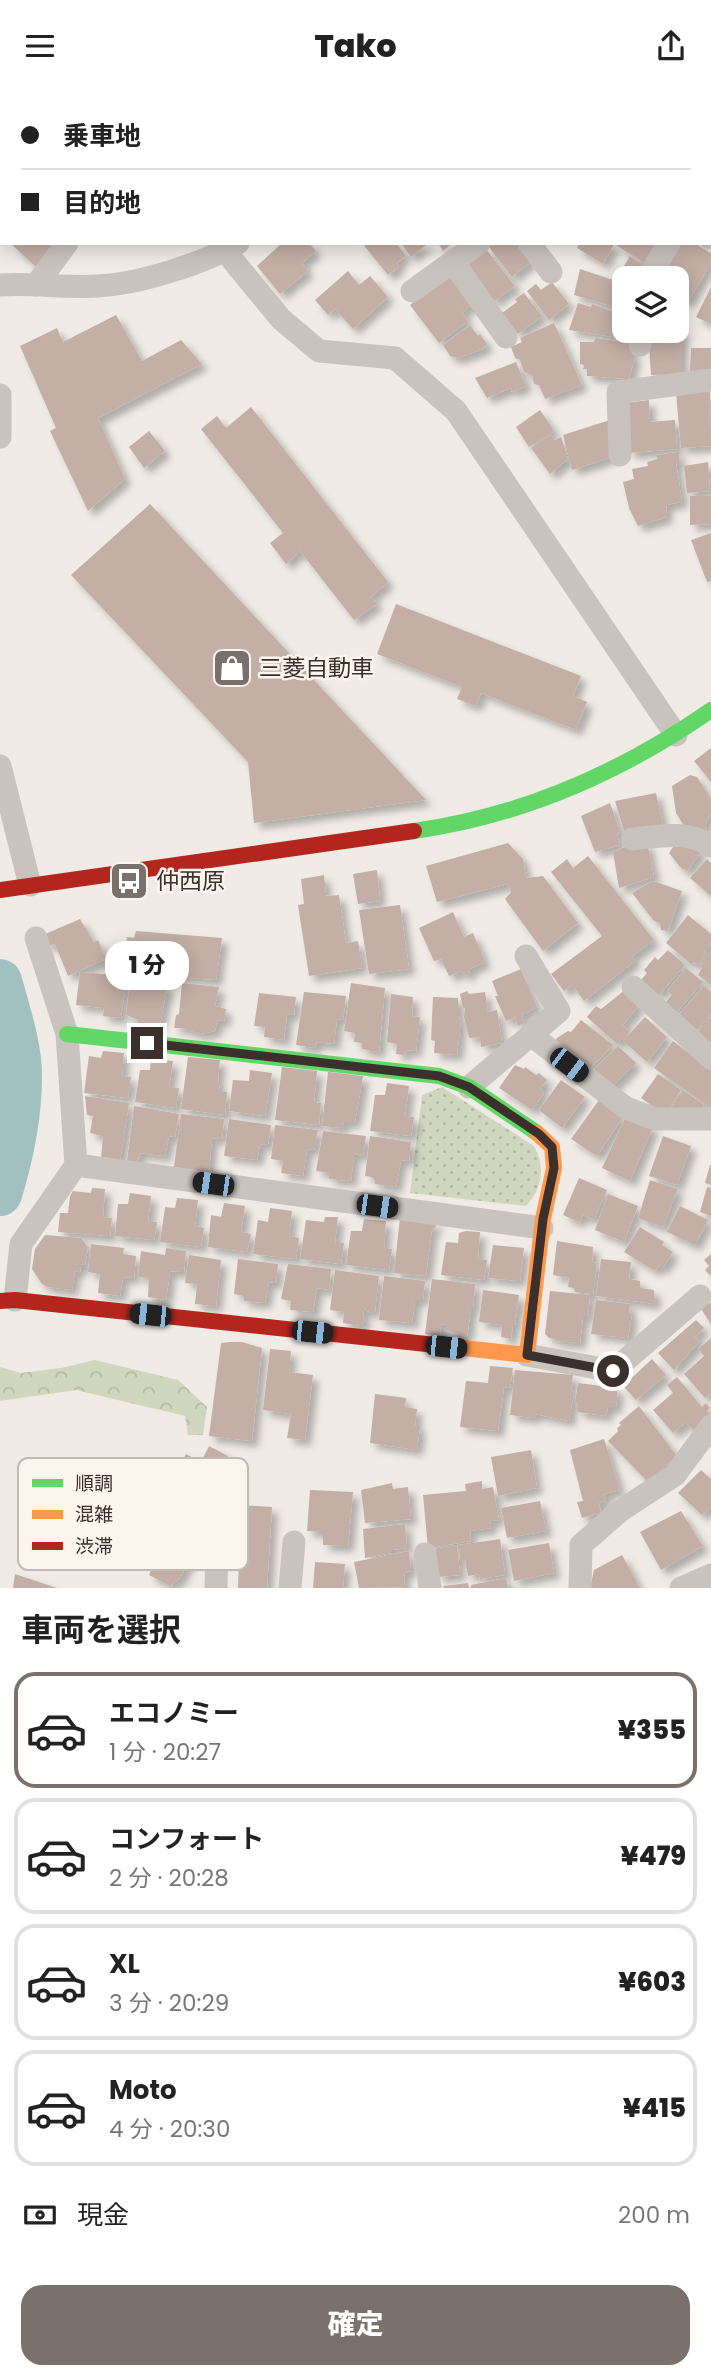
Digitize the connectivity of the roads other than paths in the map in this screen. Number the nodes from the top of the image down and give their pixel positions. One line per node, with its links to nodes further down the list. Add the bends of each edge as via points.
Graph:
1 (66, 245): 10 (street)
2 (476, 245): 6 (street)
3 (531, 245): 8 (street)
4 (668, 245): 7 (street)
5 (232, 247): 10 (street, via 167,273 100,286); 18 (street, via 281,319 319,351 396,358 456,411)
6 (453, 262): 11 (street); 12 (street)
7 (655, 266)
8 (551, 272)
9 (0, 285): 10 (street)
10 (36, 285)
11 (412, 291)
12 (506, 337)
13 (711, 380): 16 (street, via 618,392)
14 (0, 395): 15 (street)
15 (0, 437)
16 (620, 455)
17 (711, 711): 18 (street)
18 (676, 736): 22 (street, via 569,788 504,812 435,828)
19 (0, 766): 22 (street)
20 (633, 839): 21 (street, via 671,834 701,839)
21 (711, 846)
22 (30, 884): 23 (street)
23 (0, 890)
24 (36, 938): 27 (street)
25 (526, 956): 28 (street, via 559,1011)
26 (633, 987): 29 (street)
27 (67, 1034): 30 (street, via 439,1076); 32 (street)
28 (531, 1035): 30 (street); 31 (street, via 626,1108 655,1119)
29 (711, 1058)
30 (469, 1087): 33 (street, via 552,1147 554,1168)
31 (711, 1119)
32 (76, 1165): 33 (street); 35 (street, via 21,1244)
33 (542, 1228): 36 (street)
34 (700, 1296): 36 (street, via 613,1371)
35 (7, 1301): 36 (street)
36 (527, 1355)
37 (711, 1426): 45 (street, via 675,1475 620,1511 581,1545)
38 (294, 1542): 43 (street)
39 (425, 1554): 44 (street)
40 (216, 1570): 42 (street)
41 (711, 1575): 46 (street)
42 (216, 1588)
43 (290, 1588)
44 (430, 1588)
45 (580, 1588)
46 (681, 1588)

